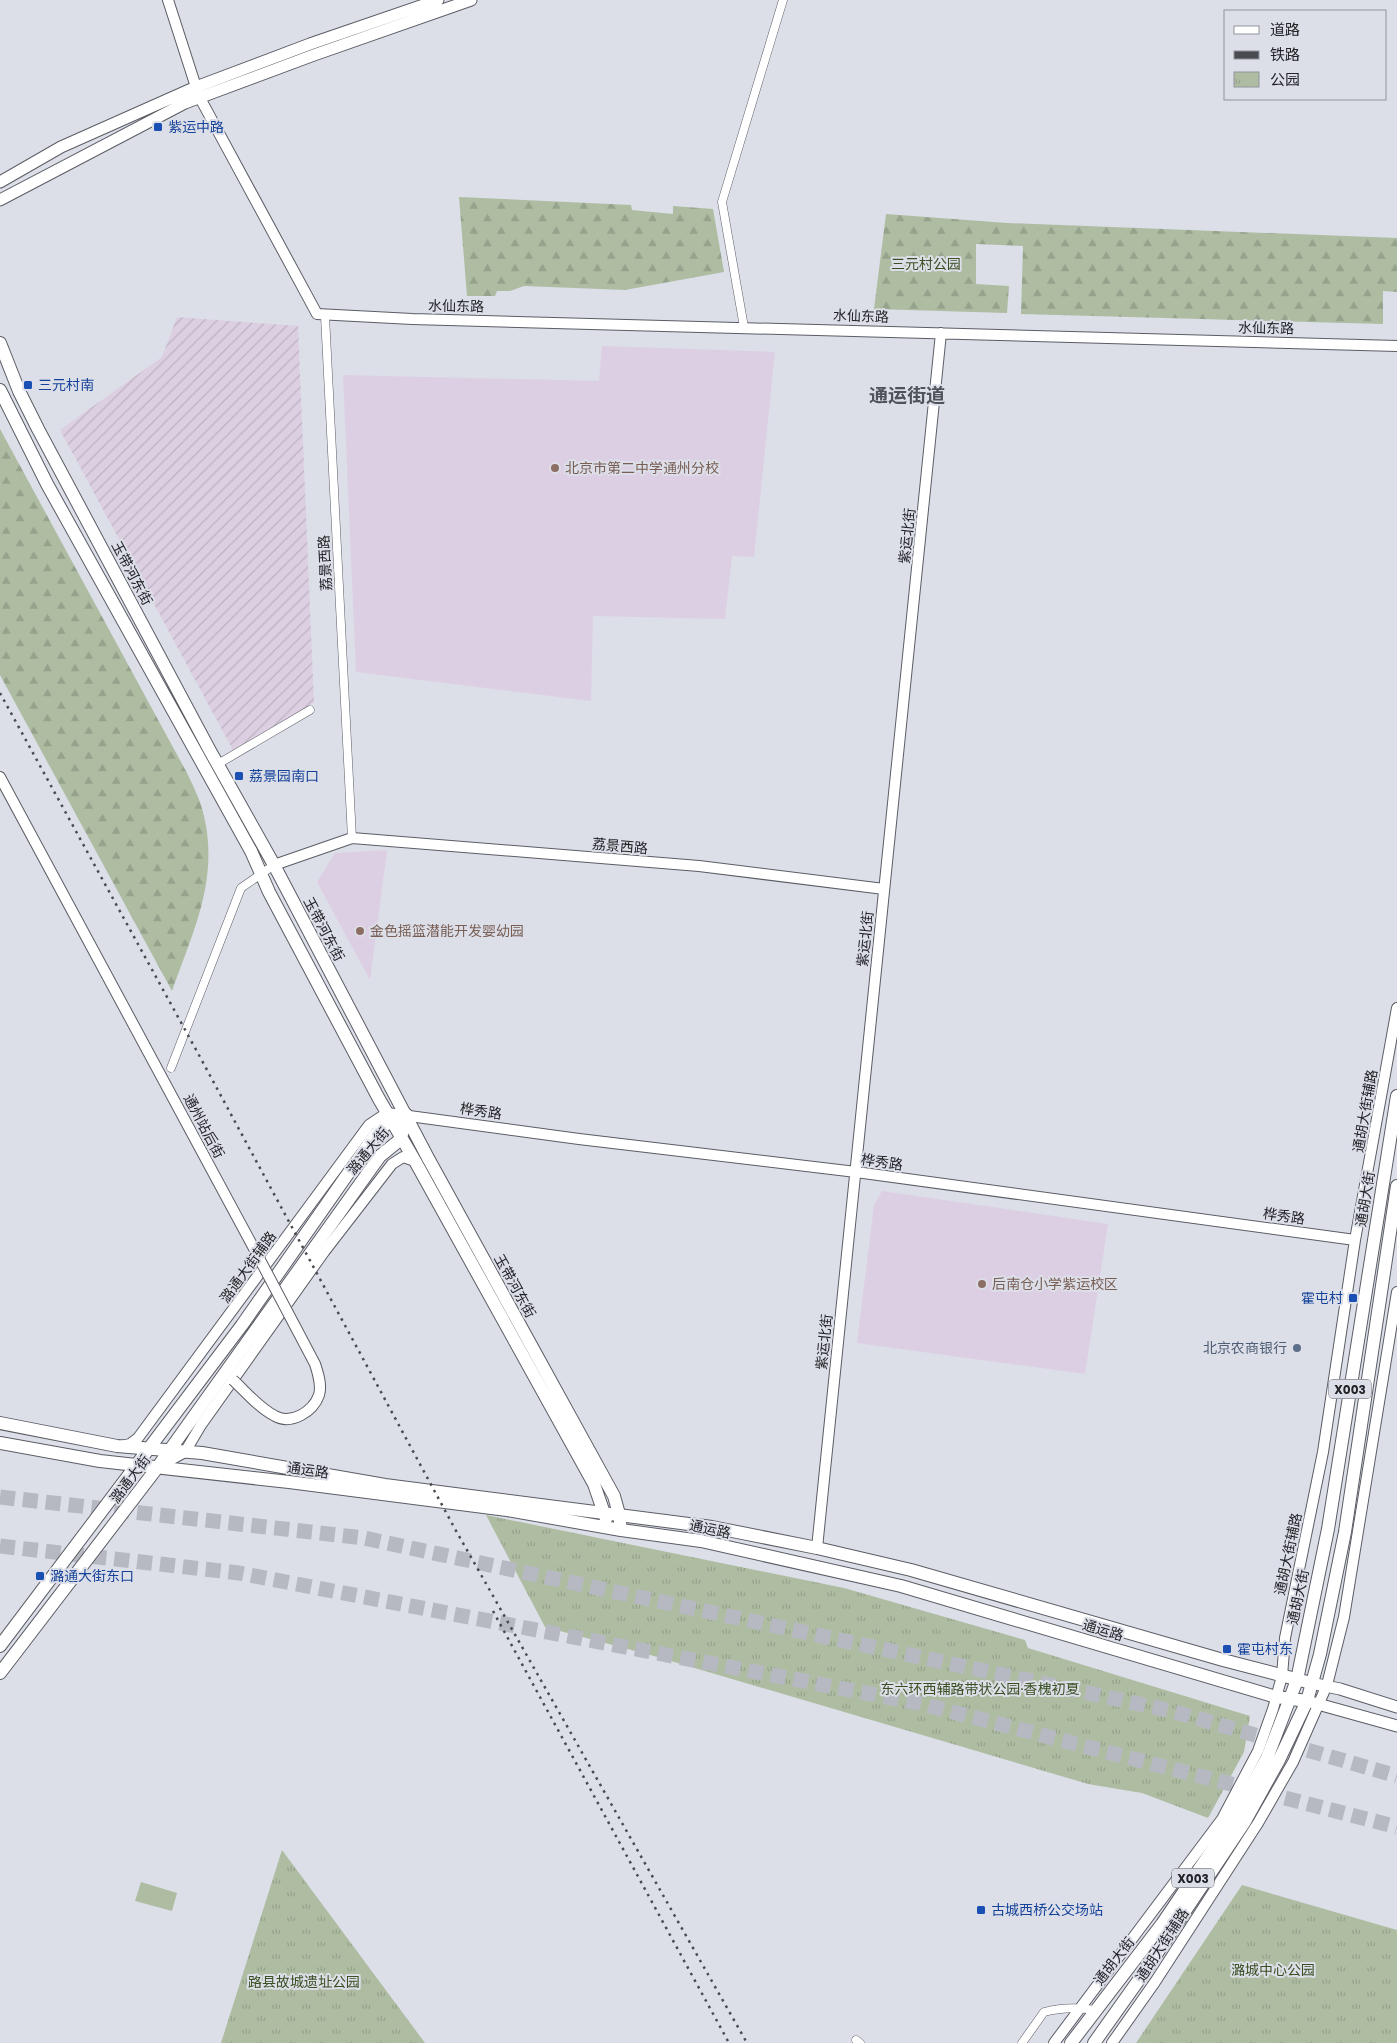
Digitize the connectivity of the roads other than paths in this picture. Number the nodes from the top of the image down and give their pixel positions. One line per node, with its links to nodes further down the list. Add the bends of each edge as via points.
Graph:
1 (168, 0): 5 (street)
2 (438, 0): 5 (main road, via 310,44)
3 (471, 0): 5 (main road)
4 (783, 0): 9 (street, via 722,202)
5 (198, 92): 6 (main road, via 61,148); 7 (main road); 8 (street, via 317,314)
6 (0, 182)
7 (0, 200)
8 (325, 316): 9 (street, 水仙东路); 17 (street, 荔景西路)
9 (744, 328): 10 (street, 水仙东路)
10 (941, 333): 12 (street, 水仙东路); 20 (street, 紫运北街)
11 (0, 343): 15 (main road, 玉带河东街, via 38,428)
12 (1397, 346)
13 (0, 390): 19 (main road, 玉带河东街, via 47,484)
14 (310, 710): 15 (street)
15 (218, 764): 18 (main road, 玉带河东街)
16 (0, 777): 34 (street, 通州站后街, bridge, via 316,1364 319,1394 312,1407 302,1415 276,1418)
17 (352, 838): 18 (street, 荔景西路); 20 (street, 荔景西路, via 699,866)
18 (274, 864): 19 (street); 24 (main road, 玉带河东街)
19 (262, 874): 22 (street, via 241,888); 25 (main road, 玉带河东街)
20 (884, 889): 28 (street, 紫运北街)
21 (1397, 1008): 30 (street, 通胡大街辅路)
22 (171, 1068)
23 (1397, 1096): 51 (main road, 通胡大街 / X003, via 1328,1529)
24 (406, 1114): 25 (main road, 潞通大街); 26 (main road, 潞通大街); 28 (street, 桦秀路, via 579,1139); 44 (main road, 玉带河东街, via 614,1496)
25 (389, 1116): 26 (main road, 玉带河东街); 37 (street, 潞通大街辅路, via 369,1125 357,1140 138,1438 130,1444); 38 (main road, 潞通大街, via 242,1325)
26 (401, 1139): 27 (main road, 玉带河东街); 39 (main road, 潞通大街, via 380,1156)
27 (415, 1161): 34 (street, via 403,1157 392,1164 324,1252); 43 (main road, 玉带河东街, via 594,1484)
28 (856, 1172): 30 (street, 桦秀路); 47 (street, 紫运北街)
29 (1397, 1186): 32 (main road, X003)
30 (1355, 1240): 50 (street, 通胡大街辅路, via 1323,1452 1285,1638)
31 (1397, 1292): 33 (street, 通胡大街辅路)
32 (1376, 1318): 33 (street); 52 (main road, X003, via 1344,1532 1320,1654)
33 (1396, 1323): 53 (street, 通胡大街辅路, via 1344,1617)
34 (233, 1380): 40 (street)
35 (0, 1423): 37 (main road, 通运路)
36 (0, 1443): 41 (main road, 通运路)
37 (117, 1446): 38 (main road, 通运路)
38 (147, 1449): 39 (main road, 通运路); 41 (main road, 潞通大街)
39 (169, 1451): 40 (main road, 通运路); 42 (main road, 潞通大街)
40 (185, 1452): 42 (street); 43 (main road, 通运路, via 385,1485)
41 (137, 1465): 42 (main road, 通运路); 48 (main road, 潞通大街)
42 (157, 1468): 45 (main road, 通运路, via 463,1504); 49 (main road, 潞通大街)
43 (605, 1512): 44 (main road, 通运路); 45 (main road, 玉带河东街)
44 (619, 1514): 46 (main road, 玉带河东街); 47 (main road, 通运路, via 712,1527)
45 (608, 1527): 46 (main road, 通运路)
46 (621, 1530): 54 (main road, 通运路, via 701,1541 901,1586)
47 (817, 1548): 50 (main road, 通运路, via 911,1570)
48 (0, 1646)
49 (0, 1673)
50 (1282, 1676): 51 (main road, 通运路); 54 (street, 通胡大街辅路)
51 (1297, 1680): 52 (main road, 通运路); 55 (main road, 通胡大街 / X003)
52 (1311, 1683): 53 (main road, 通运路); 56 (main road, X003)
53 (1327, 1686): 56 (street, 通胡大街辅路); 57 (main road, 通运路)
54 (1276, 1697): 55 (main road, 通运路); 59 (street, 通胡大街辅路, via 1258,1751 1222,1819)
55 (1291, 1699): 56 (main road, 通运路); 60 (main road, 通胡大街 / X003, via 1267,1758 1233,1818 1162,1924)
56 (1313, 1702): 58 (main road, 通运路); 64 (main road, X003, via 1244,1823); 65 (street, 通胡大街辅路, via 1293,1762 1258,1823)
57 (1397, 1707)
58 (1397, 1726)
59 (1080, 2007): 60 (street); 61 (street, via 1044,2012); 62 (street, 通胡大街辅路)
60 (1096, 2010): 63 (main road, 通胡大街 / X003)
61 (1022, 2043)
62 (1054, 2043)
63 (1071, 2043)
64 (1094, 2043)
65 (1112, 2043)

